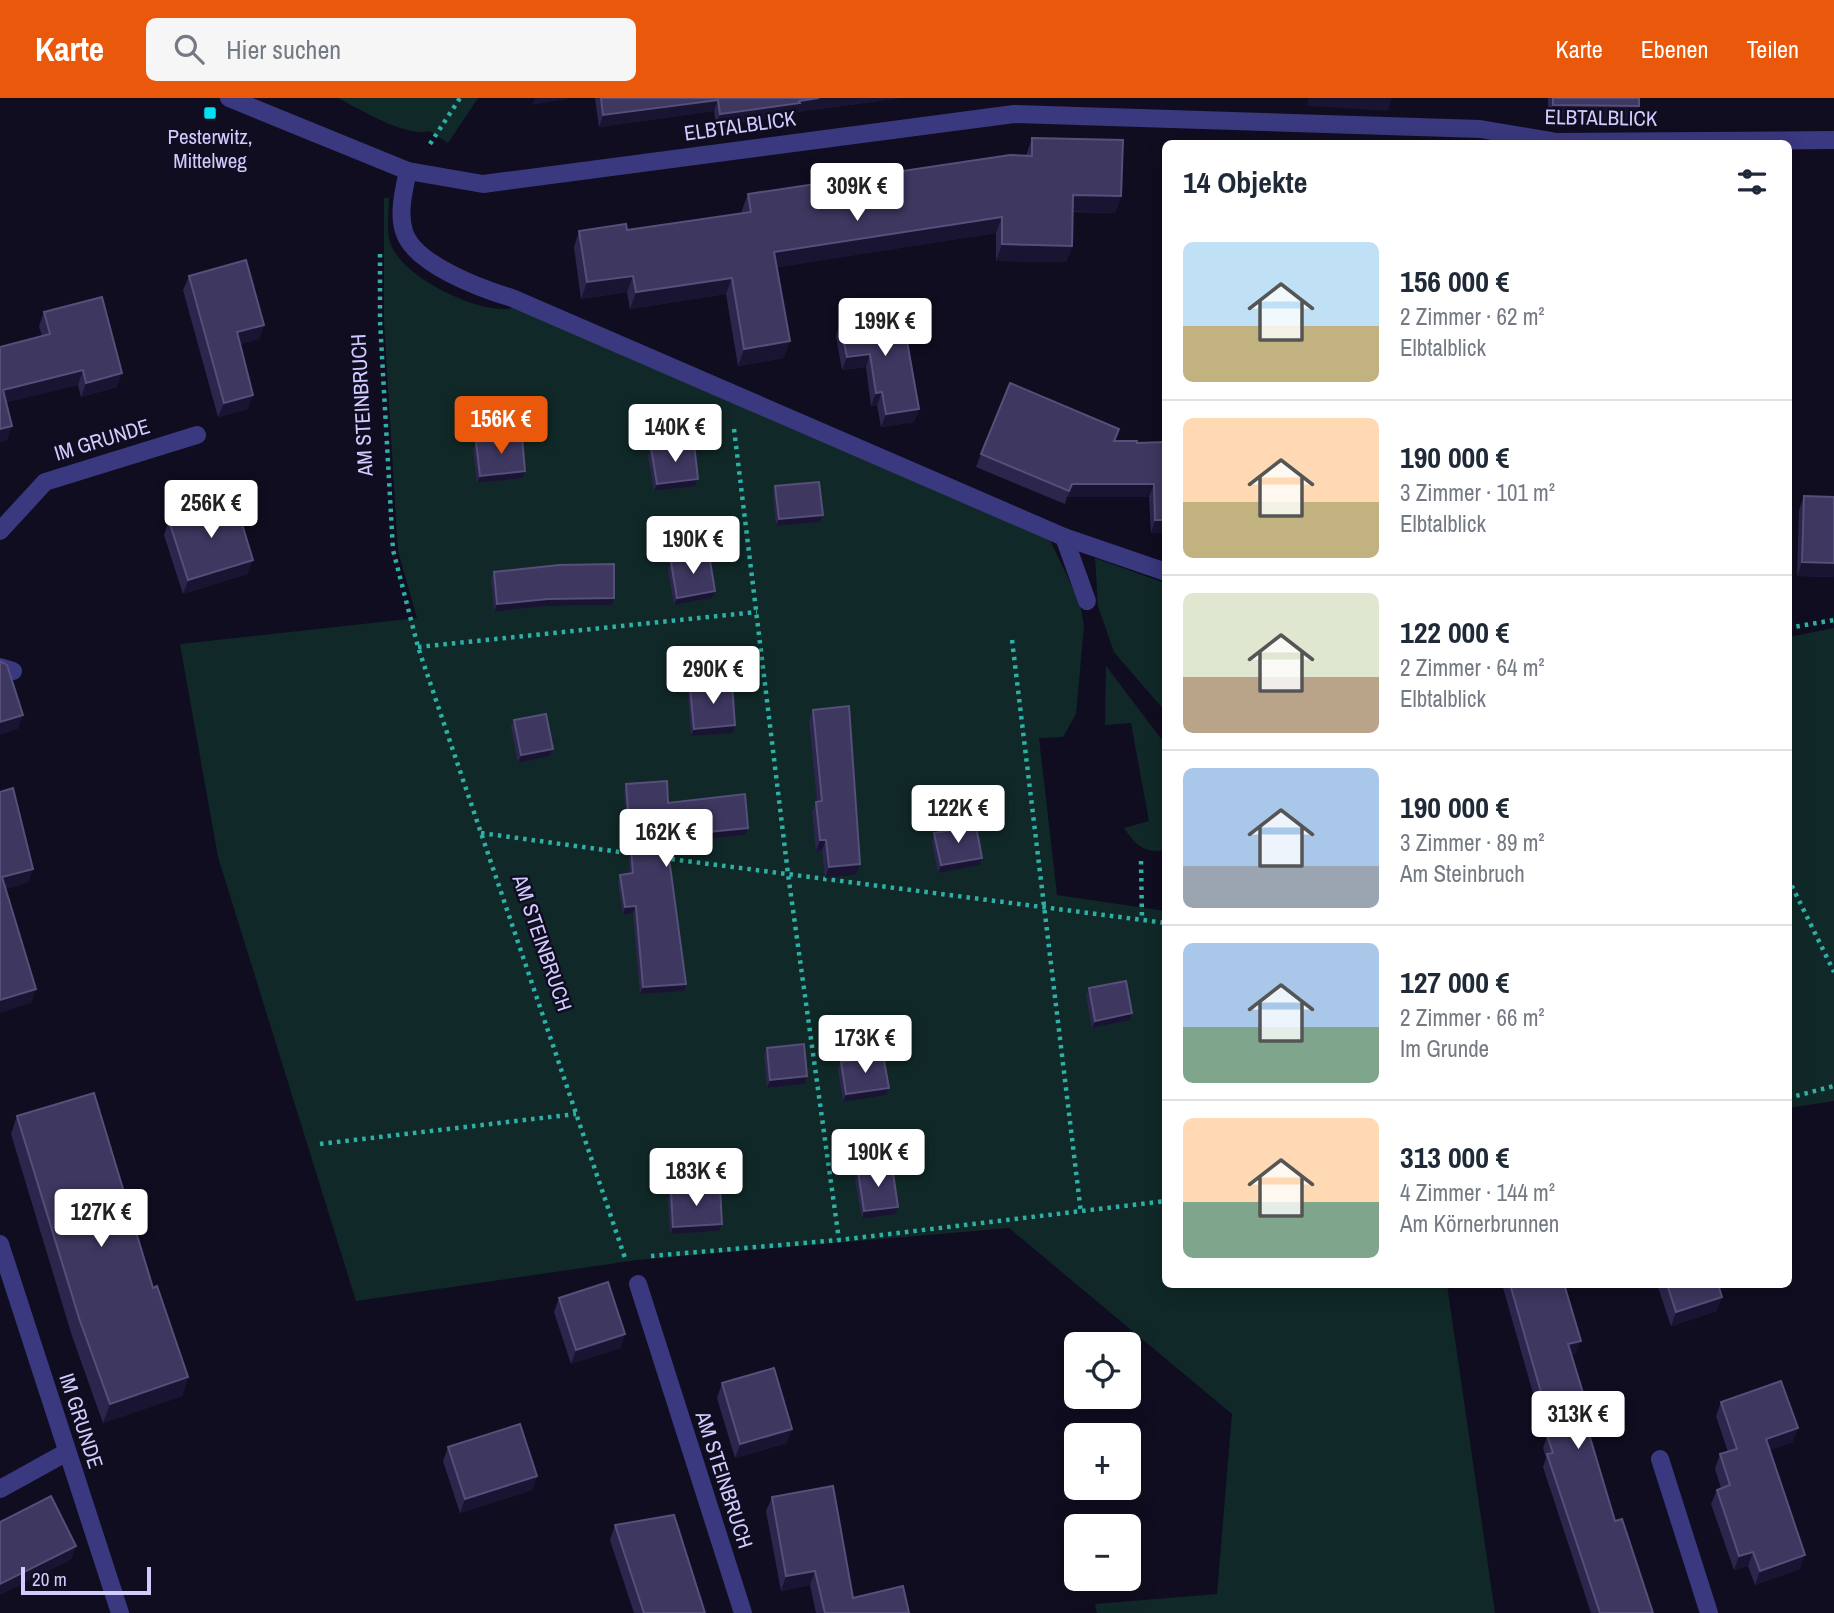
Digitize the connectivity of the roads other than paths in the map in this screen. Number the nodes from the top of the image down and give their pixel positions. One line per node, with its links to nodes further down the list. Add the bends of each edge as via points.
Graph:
1 (229, 98): 5 (street, ELBTALBLICK)
2 (1545, 140): 5 (street, ELBTALBLICK, via 1480,129 1014,114 483,184)
3 (1792, 140): 4 (street, ELBTALBLICK)
4 (1834, 140)
5 (408, 172): 8 (street, via 403,194 404,232 417,253 476,287 512,298)
6 (197, 435): 7 (street, IM GRUNDE, via 45,482)
7 (0, 531)
8 (1064, 537): 9 (street); 10 (street)
9 (1162, 571)
10 (1087, 601)
11 (0, 1244): 13 (street, IM GRUNDE)
12 (638, 1284): 17 (street, AM STEINBRUCH)
13 (67, 1452): 15 (street); 16 (street, IM GRUNDE)
14 (1660, 1459): 18 (street)
15 (0, 1489)
16 (120, 1613)
17 (743, 1613)
18 (1709, 1613)

